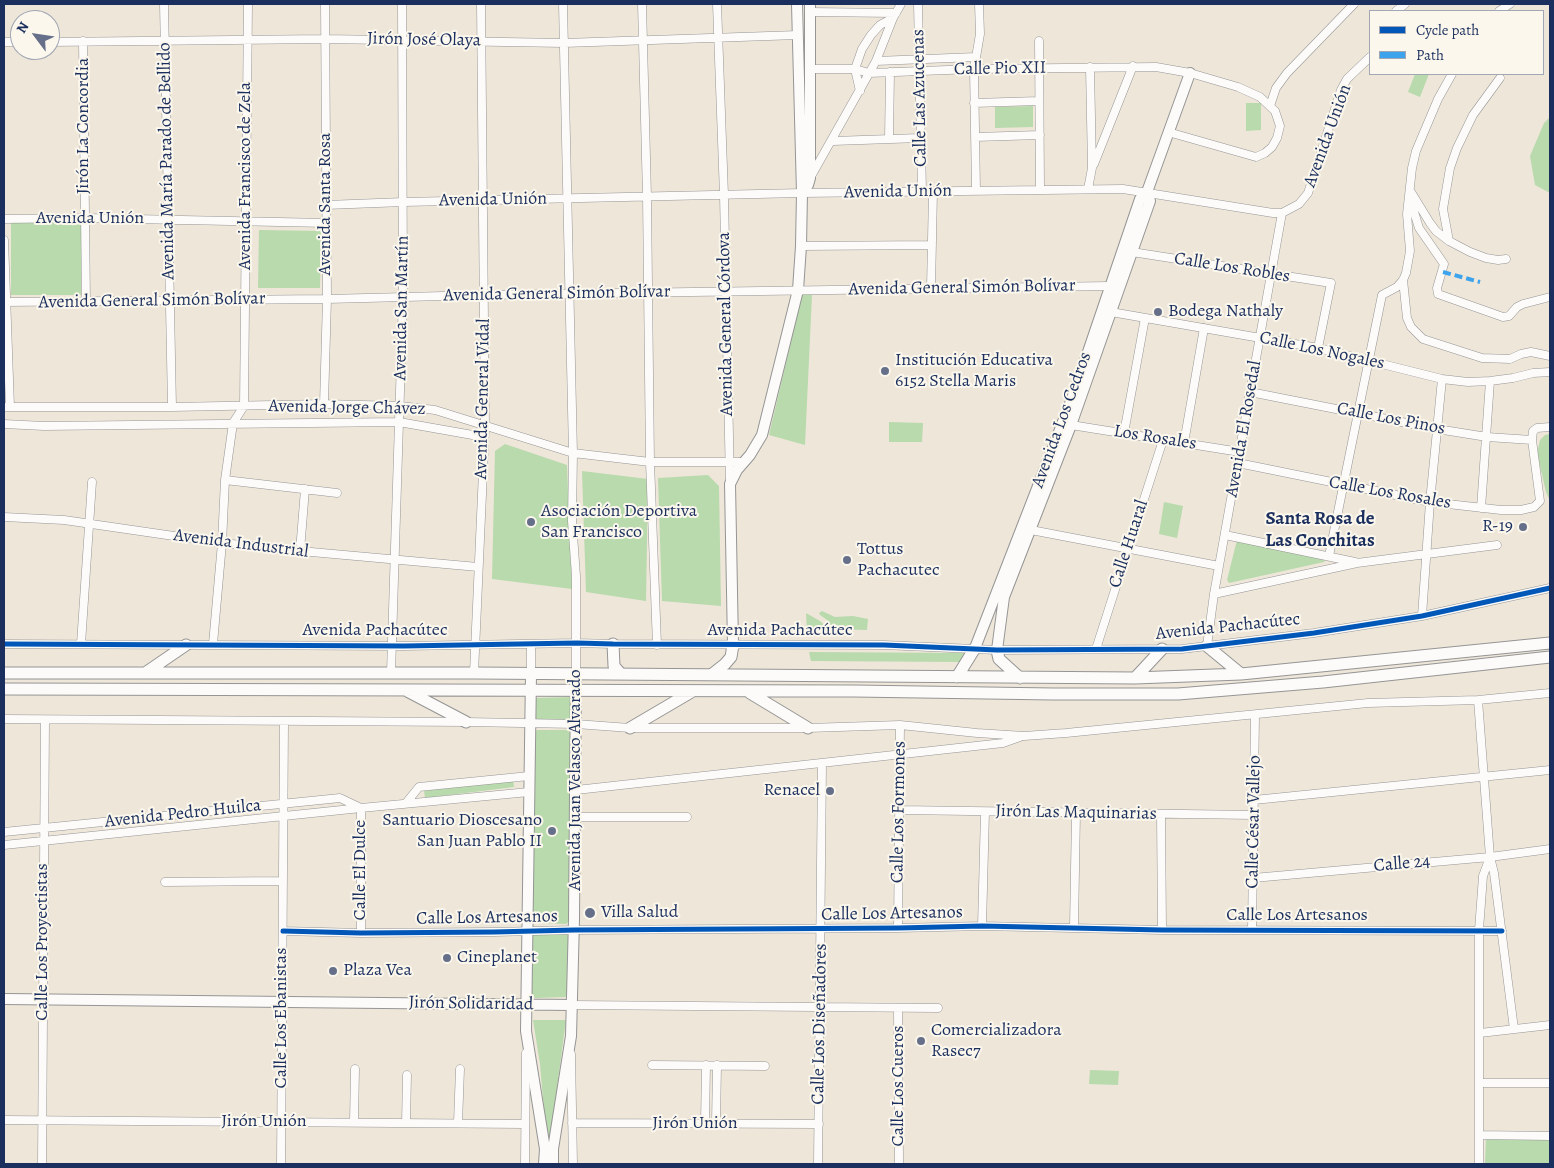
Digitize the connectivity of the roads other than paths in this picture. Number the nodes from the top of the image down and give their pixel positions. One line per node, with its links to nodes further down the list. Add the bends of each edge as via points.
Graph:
1 (164, 4): 19 (street, Avenida María Parado de Bellido)
2 (248, 4): 20 (street, Avenida Francisco de Zela)
3 (325, 4): 18 (street, Avenida Santa Rosa)
4 (402, 4): 21 (street, Avenida San Martín)
5 (481, 4): 26 (street, Avenida General Vidal)
6 (562, 4): 27 (street, Avenida Juan Velasco Alvarado)
7 (642, 4): 22 (street)
8 (717, 4): 17 (street, Avenida General Córdova)
9 (797, 4): 16 (street)
10 (901, 4): 15 (street)
11 (918, 4): 30 (street, Calle Las Azucenas)
12 (979, 4): 28 (street, via 980,34)
13 (1354, 4): 47 (street, via 1287,73 1276,88)
14 (810, 8): 15 (street); 35 (street)
15 (894, 15): 31 (street); 36 (street, via 871,34)
16 (798, 35): 17 (street, Jirón José Olaya); 63 (street)
17 (718, 37): 22 (street, Jirón José Olaya); 64 (street, Avenida General Córdova)
18 (325, 39): 20 (street, Jirón José Olaya); 21 (street, Jirón José Olaya); 69 (street, Avenida Santa Rosa)
19 (165, 40): 20 (street, Jirón José Olaya); 23 (street, Jirón José Olaya); 73 (street, Avenida María Parado de Bellido)
20 (247, 40): 74 (street, Avenida Francisco de Zela)
21 (402, 40): 26 (street, Jirón José Olaya); 68 (street, Avenida San Martín)
22 (643, 40): 27 (street, Jirón José Olaya); 65 (street)
23 (83, 41): 25 (street, Jirón José Olaya); 71 (street, Jirón La Concordia)
24 (1039, 41): 34 (street)
25 (60, 42)
26 (482, 42): 27 (street, Jirón José Olaya); 67 (street, Avenida General Vidal)
27 (564, 43): 66 (street, Avenida Juan Velasco Alvarado)
28 (976, 57): 30 (street, Calle Pio XII); 37 (street)
29 (1369, 58): 70 (street, Avenida Unión, via 1347,79 1341,90 1308,193 1299,204)
30 (919, 59): 31 (street, Calle Pio XII); 38 (street, Calle Las Azucenas)
31 (876, 61): 41 (street)
32 (1133, 66): 33 (street, Calle Pio XII); 40 (street, Calle Pio XII); 54 (street)
33 (1090, 67): 34 (street, Calle Pio XII); 54 (street)
34 (1039, 68): 37 (street, Calle Pio XII); 45 (street)
35 (810, 69): 36 (street, Calle Pio XII); 55 (street)
36 (855, 69): 41 (street, Calle Pio XII); 44 (street)
37 (974, 69): 38 (street, Calle Pio XII); 46 (street)
38 (919, 71): 39 (street, Calle Pio XII); 51 (street, Calle Las Azucenas)
39 (890, 72): 41 (street, Calle Pio XII); 52 (street)
40 (1190, 72): 47 (street, Calle Pio XII, via 1260,96); 48 (street, Avenida Los Cedros)
41 (869, 73): 44 (street)
42 (1451, 75): 59 (street, via 1418,145)
43 (1500, 78): 77 (street, via 1473,115 1450,168 1443,210)
44 (860, 91): 53 (street)
45 (1039, 101): 46 (street); 49 (street)
46 (974, 103): 50 (street)
47 (1270, 106): 48 (street, via 1280,126 1278,138 1272,147 1256,157)
48 (1168, 132): 62 (street, Avenida Los Cedros)
49 (1040, 135): 50 (street); 56 (street)
50 (975, 137): 58 (street)
51 (920, 138): 52 (street); 60 (street, Calle Las Azucenas)
52 (889, 139): 53 (street)
53 (833, 141): 55 (street)
54 (1092, 168): 57 (street)
55 (810, 178): 63 (street)
56 (1040, 189): 57 (street, Avenida Unión); 58 (street, Avenida Unión)
57 (1088, 189): 62 (street, Avenida Unión)
58 (976, 191): 61 (street, Avenida Unión)
59 (1408, 191): 77 (street, via 1436,232); 83 (street, via 1410,251); 92 (street, via 1419,228 1444,264 1438,294 1504,317 1523,304)
60 (922, 192): 61 (street, Avenida Unión); 63 (street, Avenida Unión)
61 (933, 192): 78 (street)
62 (1147, 192): 70 (street, Avenida Unión); 80 (street, Avenida Los Cedros, via 1150,201); 84 (street, Avenida Los Cedros, via 1140,199)
63 (802, 193): 64 (street, Avenida Unión); 79 (street)
64 (724, 194): 65 (street, Avenida Unión); 87 (street, Avenida General Córdova)
65 (647, 196): 66 (street, Avenida Unión); 88 (street)
66 (567, 198): 67 (street, Avenida Unión); 89 (street, Avenida Juan Velasco Alvarado)
67 (483, 200): 68 (street, Avenida Unión); 90 (street, Avenida General Vidal)
68 (404, 202): 69 (street, Avenida Unión); 91 (street, Avenida San Martín)
69 (326, 205): 75 (street, Avenida Santa Rosa)
70 (1282, 213): 82 (street, Avenida El Rosedal)
71 (85, 218): 72 (street, Avenida Unión); 73 (street, Avenida Unión); 97 (street, Jirón La Concordia)
72 (4, 220)
73 (168, 220): 74 (street, Avenida Unión); 94 (street, Avenida María Parado de Bellido)
74 (246, 221): 75 (street, Avenida Unión); 95 (street, Avenida Francisco de Zela)
75 (326, 223): 93 (street, Avenida Santa Rosa)
76 (4, 240): 96 (street)
77 (1449, 241): 81 (street, via 1486,258)
78 (932, 245): 79 (street); 85 (street)
79 (801, 246): 86 (street)
80 (1132, 252): 82 (street, Calle Los Robles); 98 (street, Avenida Los Cedros)
81 (1506, 259)
82 (1271, 274): 101 (street, Avenida El Rosedal); 102 (street, Calle Los Robles, via 1332,283)
83 (1403, 280): 103 (street, via 1407,318 1423,339 1482,358 1510,359 1531,352); 104 (street, via 1382,295)
84 (1110, 286): 85 (street, Avenida General Simón Bolívar); 159 (street, Avenida Los Cedros, via 1073,396)
85 (931, 288): 86 (street, Avenida General Simón Bolívar)
86 (798, 290): 87 (street, Avenida General Simón Bolívar); 132 (street, via 762,436)
87 (725, 291): 88 (street, Avenida General Simón Bolívar); 131 (street, Avenida General Córdova)
88 (647, 293): 89 (street, Avenida General Simón Bolívar); 130 (street)
89 (570, 294): 90 (street, Avenida General Simón Bolívar); 129 (street, Avenida Juan Velasco Alvarado)
90 (483, 295): 91 (street, Avenida General Simón Bolívar); 119 (street, Avenida General Vidal)
91 (403, 297): 93 (street, Avenida General Simón Bolívar); 111 (street, Avenida San Martín)
92 (1550, 297)
93 (327, 299): 95 (street, Avenida General Simón Bolívar); 109 (street, Avenida Santa Rosa)
94 (170, 300): 95 (street, Avenida General Simón Bolívar); 97 (street, Avenida General Simón Bolívar); 113 (street, Avenida María Parado de Bellido)
95 (245, 300): 110 (street, Avenida Francisco de Zela)
96 (5, 302): 97 (street, Avenida General Simón Bolívar); 112 (street)
97 (86, 302)
98 (1111, 312): 99 (street, Calle Los Nogales); 118 (street, Avenida Los Cedros)
99 (1145, 318): 100 (street, Calle Los Nogales); 122 (street)
100 (1204, 328): 101 (street, Calle Los Nogales); 127 (street)
101 (1260, 337): 102 (street, Calle Los Nogales); 108 (street, Avenida El Rosedal)
102 (1318, 348): 104 (street, Calle Los Nogales)
103 (1550, 356)
104 (1368, 360): 106 (street, Calle Los Nogales); 114 (street)
105 (1550, 372): 107 (street, Calle Los Nogales)
106 (1442, 379): 107 (street, Calle Los Nogales); 121 (street)
107 (1490, 381): 124 (street)
108 (1250, 392): 114 (street, Calle Los Pinos); 128 (street, Avenida El Rosedal)
109 (324, 404): 110 (street, Avenida Jorge Chávez); 111 (street, Avenida Jorge Chávez)
110 (244, 406): 113 (street, Avenida Jorge Chávez); 116 (street)
111 (400, 406): 115 (street, Avenida San Martín); 119 (street, Avenida Jorge Chávez, via 435,410)
112 (7, 407): 113 (street, Avenida Jorge Chávez)
113 (172, 407)
114 (1357, 413): 121 (street, Calle Los Pinos); 137 (street)
115 (399, 422): 116 (street, Avenida Jorge Chávez); 123 (street, Avenida Jorge Chávez); 152 (street, Avenida San Martín)
116 (233, 423): 117 (street, Avenida Jorge Chávez); 134 (street)
117 (4, 424)
118 (1071, 424): 122 (street, Los Rosales); 144 (street, Avenida Los Cedros)
119 (485, 427): 123 (street, Avenida General Vidal); 129 (street, Avenida Jorge Chávez)
120 (1550, 427): 126 (street, via 1535,429)
121 (1437, 429): 124 (street, Calle Los Pinos); 140 (street)
122 (1124, 434): 125 (street, Los Rosales)
123 (484, 437): 155 (street, Avenida General Vidal)
124 (1487, 437): 126 (street, Calle Los Pinos); 141 (street)
125 (1163, 440): 127 (street, Los Rosales); 148 (street, Calle Huaral)
126 (1532, 440): 141 (street, Calle Los Rosales, via 1540,501 1534,507 1521,510)
127 (1184, 443): 128 (street, Los Rosales)
128 (1240, 452): 133 (street, Avenida El Rosedal)
129 (573, 453): 130 (street, Avenida Jorge Chávez); 161 (street, Avenida Juan Velasco Alvarado)
130 (650, 462): 131 (street, Avenida Jorge Chávez); 169 (street)
131 (729, 462): 132 (street, Avenida Jorge Chávez); 136 (street, Avenida General Córdova)
132 (743, 462): 136 (street)
133 (1238, 463): 137 (street, Calle Los Rosales); 145 (street, Avenida El Rosedal)
134 (225, 480): 138 (street); 146 (street)
135 (92, 482): 143 (street)
136 (730, 484): 171 (street, Avenida General Córdova)
137 (1343, 485): 140 (street, Calle Los Rosales); 151 (street)
138 (305, 489): 139 (street); 149 (street)
139 (337, 492)
140 (1430, 502): 141 (street, Calle Los Rosales); 150 (street)
141 (1481, 508)
142 (4, 517): 143 (street, Avenida Industrial)
143 (89, 524): 146 (street, Avenida Industrial); 164 (street)
144 (1031, 530): 148 (street); 160 (street, Avenida Los Cedros, via 1004,597)
145 (1225, 534): 151 (street); 154 (street, Avenida El Rosedal)
146 (222, 543): 149 (street, Avenida Industrial); 165 (street)
147 (1497, 545): 150 (street)
148 (1128, 548): 154 (street); 175 (street, Calle Huaral)
149 (300, 551): 152 (street, Avenida Industrial)
150 (1426, 554): 153 (street); 158 (street)
151 (1329, 556): 153 (street)
152 (394, 560): 155 (street, Avenida Industrial); 172 (street, Avenida San Martín)
153 (1357, 563): 157 (street)
154 (1219, 566): 157 (street, Avenida El Rosedal)
155 (478, 567): 166 (street, Avenida General Vidal)
156 (1550, 588): 158 (street, Avenida Pachacútec)
157 (1214, 594): 173 (street, Avenida El Rosedal)
158 (1422, 616): 173 (street, Avenida Pachacútec)
159 (982, 630): 160 (street); 174 (street, Avenida Los Cedros)
160 (998, 631): 177 (street, Avenida Los Cedros)
161 (577, 643): 167 (street, Avenida Pachacútec); 168 (street, Avenida Pachacútec); 186 (street, Avenida Juan Velasco Alvarado)
162 (1550, 643): 179 (main road)
163 (4, 644): 164 (street, Avenida Pachacútec)
164 (82, 644): 170 (street, Avenida Pachacútec)
165 (213, 644): 170 (street, Avenida Pachacútec); 172 (street, Avenida Pachacútec)
166 (475, 644): 167 (street, Avenida Pachacútec); 172 (street, Avenida Pachacútec); 183 (street, Avenida General Vidal)
167 (531, 644): 185 (street)
168 (613, 644): 169 (street, Avenida Pachacútec); 187 (main road, via 614,666)
169 (657, 644): 171 (street, Avenida Pachacútec)
170 (186, 645): 181 (main road)
171 (733, 645): 174 (street, Avenida Pachacútec); 189 (main road, via 731,657)
172 (392, 646): 182 (street, Avenida San Martín)
173 (1207, 646): 176 (street, Avenida Pachacútec); 188 (main road)
174 (975, 648): 177 (street, Avenida Pachacútec); 191 (main road)
175 (1096, 649): 176 (street, Avenida Pachacútec); 177 (street, Avenida Pachacútec)
176 (1162, 649): 194 (main road)
177 (997, 650): 192 (main road, via 999,659)
178 (1550, 657): 190 (main road)
179 (1373, 661): 188 (main road); 190 (main road)
180 (4, 673): 184 (main road)
181 (145, 673): 182 (main road); 184 (main road)
182 (391, 673): 183 (main road)
183 (474, 673): 185 (main road)
184 (110, 674): 196 (main road)
185 (531, 674): 186 (main road); 198 (street)
186 (576, 674): 187 (main road); 199 (street, Avenida Juan Velasco Alvarado)
187 (620, 674): 189 (main road)
188 (1241, 674): 194 (main road)
189 (711, 675): 191 (main road)
190 (1374, 676): 203 (main road, via 1178,694)
191 (957, 677): 192 (main road)
192 (1020, 678): 193 (main road)
193 (1053, 678): 194 (main road); 203 (main road)
194 (1135, 678)
195 (4, 688): 196 (main road)
196 (109, 689): 197 (main road)
197 (405, 690): 198 (main road); 209 (main road)
198 (531, 690): 199 (main road); 210 (street)
199 (576, 691): 200 (main road); 211 (street, Avenida Juan Velasco Alvarado)
200 (693, 691): 201 (main road); 213 (main road)
201 (748, 692): 203 (main road); 214 (main road)
202 (1550, 693): 204 (street)
203 (1053, 694)
204 (1478, 700): 205 (street, via 1368,703); 220 (street)
205 (1255, 715): 215 (street); 223 (street, Calle César Vallejo)
206 (4, 719): 207 (street)
207 (45, 720): 208 (street); 235 (street, Calle Los Proyectistas)
208 (284, 722): 209 (street); 224 (street, Calle Los Ebanistas)
209 (466, 722): 210 (street)
210 (530, 724): 211 (street); 219 (street)
211 (576, 724): 213 (street); 221 (street, Avenida Juan Velasco Alvarado)
212 (900, 725): 214 (street); 215 (street); 216 (street, Calle Los Formones)
213 (630, 728): 214 (street)
214 (808, 728)
215 (1024, 736): 216 (street, via 1003,742)
216 (900, 754): 217 (street); 227 (street, Calle Los Formones)
217 (822, 764): 221 (street); 246 (street, Calle Los Diseñadores)
218 (1550, 770): 220 (street)
219 (529, 776): 222 (street); 225 (street, via 419,787)
220 (1484, 777): 223 (street); 240 (street)
221 (576, 790): 234 (street, Avenida Juan Velasco Alvarado)
222 (529, 792): 225 (street); 254 (street)
223 (1254, 800): 231 (street, Calle César Vallejo)
224 (284, 803): 226 (street, Avenida Pedro Huilca, via 340,798); 232 (street, Calle Los Ebanistas); 235 (street, Avenida Pedro Huilca)
225 (406, 804): 226 (street)
226 (361, 808): 232 (street); 255 (street, Calle El Dulce)
227 (899, 810): 228 (street, Jirón Las Maquinarias); 247 (street, Calle Los Formones)
228 (984, 812): 229 (street, Jirón Las Maquinarias); 244 (street)
229 (1076, 813): 230 (street, Jirón Las Maquinarias); 245 (street)
230 (1161, 814): 231 (street, Jirón Las Maquinarias); 249 (street)
231 (1254, 815): 241 (street, Calle César Vallejo)
232 (283, 816): 237 (street); 242 (street, Calle Los Ebanistas)
233 (688, 816): 234 (street)
234 (575, 817): 248 (street, Avenida Juan Velasco Alvarado)
235 (44, 828): 236 (street, Avenida Pedro Huilca); 237 (street, Calle Los Proyectistas)
236 (4, 832)
237 (44, 841): 238 (street); 257 (street, Calle Los Proyectistas)
238 (4, 845)
239 (1550, 849): 240 (street, Calle 24)
240 (1490, 856): 241 (street, Calle 24); 251 (street, via 1483,876); 252 (street)
241 (1253, 878): 250 (street, Calle César Vallejo)
242 (283, 881): 243 (street); 253 (street, Calle Los Ebanistas)
243 (165, 882)
244 (982, 926): 245 (street, Calle Los Artesanos); 247 (street, Calle Los Artesanos)
245 (1074, 927): 249 (street, Calle Los Artesanos)
246 (820, 928): 247 (street, Calle Los Artesanos); 248 (street, Calle Los Artesanos); 261 (street, Calle Los Diseñadores)
247 (898, 928)
248 (574, 930): 254 (street, Calle Los Artesanos); 260 (street, Avenida Juan Velasco Alvarado)
249 (1162, 930): 250 (street, Calle Los Artesanos)
250 (1252, 930): 251 (street, Calle Los Artesanos)
251 (1479, 930): 252 (street, Calle Los Artesanos); 267 (street)
252 (1502, 930): 265 (street)
253 (282, 931): 255 (street, Calle Los Artesanos); 258 (street, Calle Los Ebanistas)
254 (528, 932): 255 (street, Calle Los Artesanos); 259 (street)
255 (361, 933)
256 (4, 999): 257 (street, Jirón Solidaridad)
257 (43, 1000): 258 (street, Jirón Solidaridad); 280 (street, Calle Los Proyectistas)
258 (282, 1002): 259 (street, Jirón Solidaridad); 281 (street, Calle Los Ebanistas)
259 (527, 1004): 260 (street, Jirón Solidaridad); 266 (street)
260 (572, 1005): 261 (street, Jirón Solidaridad); 268 (street, Avenida Juan Velasco Alvarado)
261 (820, 1007): 262 (street, Jirón Solidaridad); 289 (street, Calle Los Diseñadores)
262 (898, 1008): 263 (street, Jirón Solidaridad); 299 (street, Calle Los Cueros)
263 (938, 1008)
264 (1550, 1025): 265 (street)
265 (1514, 1029): 267 (street)
266 (526, 1031): 286 (street); 295 (street, via 545,1149)
267 (1480, 1033): 277 (street)
268 (571, 1036): 285 (street, Avenida Juan Velasco Alvarado); 296 (street, Avenida Juan Velasco Alvarado)
269 (652, 1065): 270 (street)
270 (706, 1065): 271 (street); 287 (street)
271 (717, 1065): 272 (street); 288 (street)
272 (765, 1066)
273 (355, 1069): 282 (street)
274 (460, 1069): 284 (street)
275 (407, 1075): 283 (street)
276 (1550, 1078): 277 (street)
277 (1479, 1080): 278 (street); 290 (street)
278 (1550, 1083)
279 (4, 1120): 280 (street, Jirón Unión)
280 (42, 1120): 281 (street, Jirón Unión); 292 (street, Calle Los Proyectistas)
281 (281, 1122): 282 (street, Jirón Unión); 293 (street, Calle Los Ebanistas)
282 (354, 1122): 283 (street, Jirón Unión)
283 (406, 1123): 284 (street, Jirón Unión)
284 (458, 1123): 286 (street, Jirón Unión)
285 (572, 1123): 287 (street, Jirón Unión); 297 (street, Avenida Juan Velasco Alvarado)
286 (525, 1124): 294 (street)
287 (706, 1124): 288 (street, Jirón Unión)
288 (716, 1124): 289 (street, Jirón Unión)
289 (819, 1124): 298 (street, Calle Los Diseñadores)
290 (1479, 1135): 291 (street); 300 (street)
291 (1550, 1136)
292 (42, 1164)
293 (281, 1164)
294 (525, 1164)
295 (544, 1164)
296 (553, 1164)
297 (573, 1164)
298 (818, 1164)
299 (899, 1164)
300 (1479, 1164)

